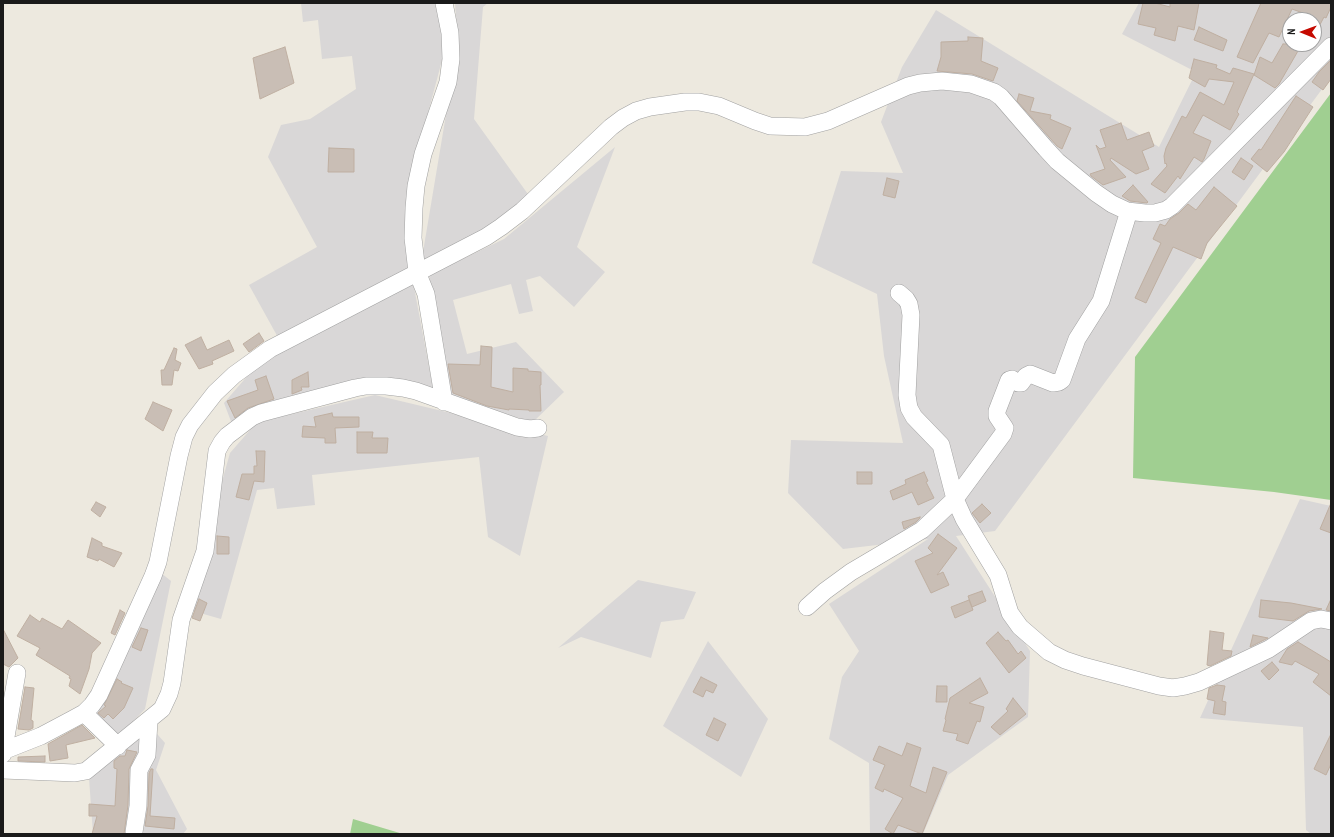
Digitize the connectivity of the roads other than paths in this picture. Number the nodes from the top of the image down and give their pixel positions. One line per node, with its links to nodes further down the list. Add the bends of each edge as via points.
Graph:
1 (444, 3): 4 (street, via 450,33 451,59 448,82 423,154 416,186 413,238)
2 (1331, 46): 3 (street, via 1172,206 1155,213)
3 (1129, 211): 4 (street, via 1096,193 1057,161 1001,97 971,84 942,81 908,86 828,121 805,127 770,126 711,104 685,102 650,107 623,118 522,211 501,227); 8 (street, via 1101,301 1077,339 1064,377 1056,383 1030,374 1021,383 1009,380 996,414 1004,428 1003,434)
4 (417, 272): 6 (street, via 426,294); 12 (street, via 253,359 229,379 199,412 184,437 161,552 153,576 99,695)
5 (898, 293): 8 (street, via 909,304 911,315 907,403 914,417 941,445)
6 (444, 402): 7 (street, via 517,427); 13 (street, via 403,388 366,386 257,414 222,442 216,457 205,551 180,625 172,683 162,709)
7 (538, 428)
8 (955, 499): 9 (street, via 922,530 851,572); 10 (street, via 964,519 998,575 1007,606 1015,621 1049,652 1065,660 1173,688 1199,682 1269,649 1311,621 1321,618)
9 (807, 607)
10 (1331, 620)
11 (17, 673): 15 (street)
12 (84, 713): 14 (street); 15 (street, via 41,736)
13 (150, 721): 14 (street); 18 (street, via 147,755 139,770)
14 (118, 746): 17 (street, via 80,773)
15 (3, 751): 16 (street)
16 (3, 754)
17 (3, 770)
18 (134, 832)

